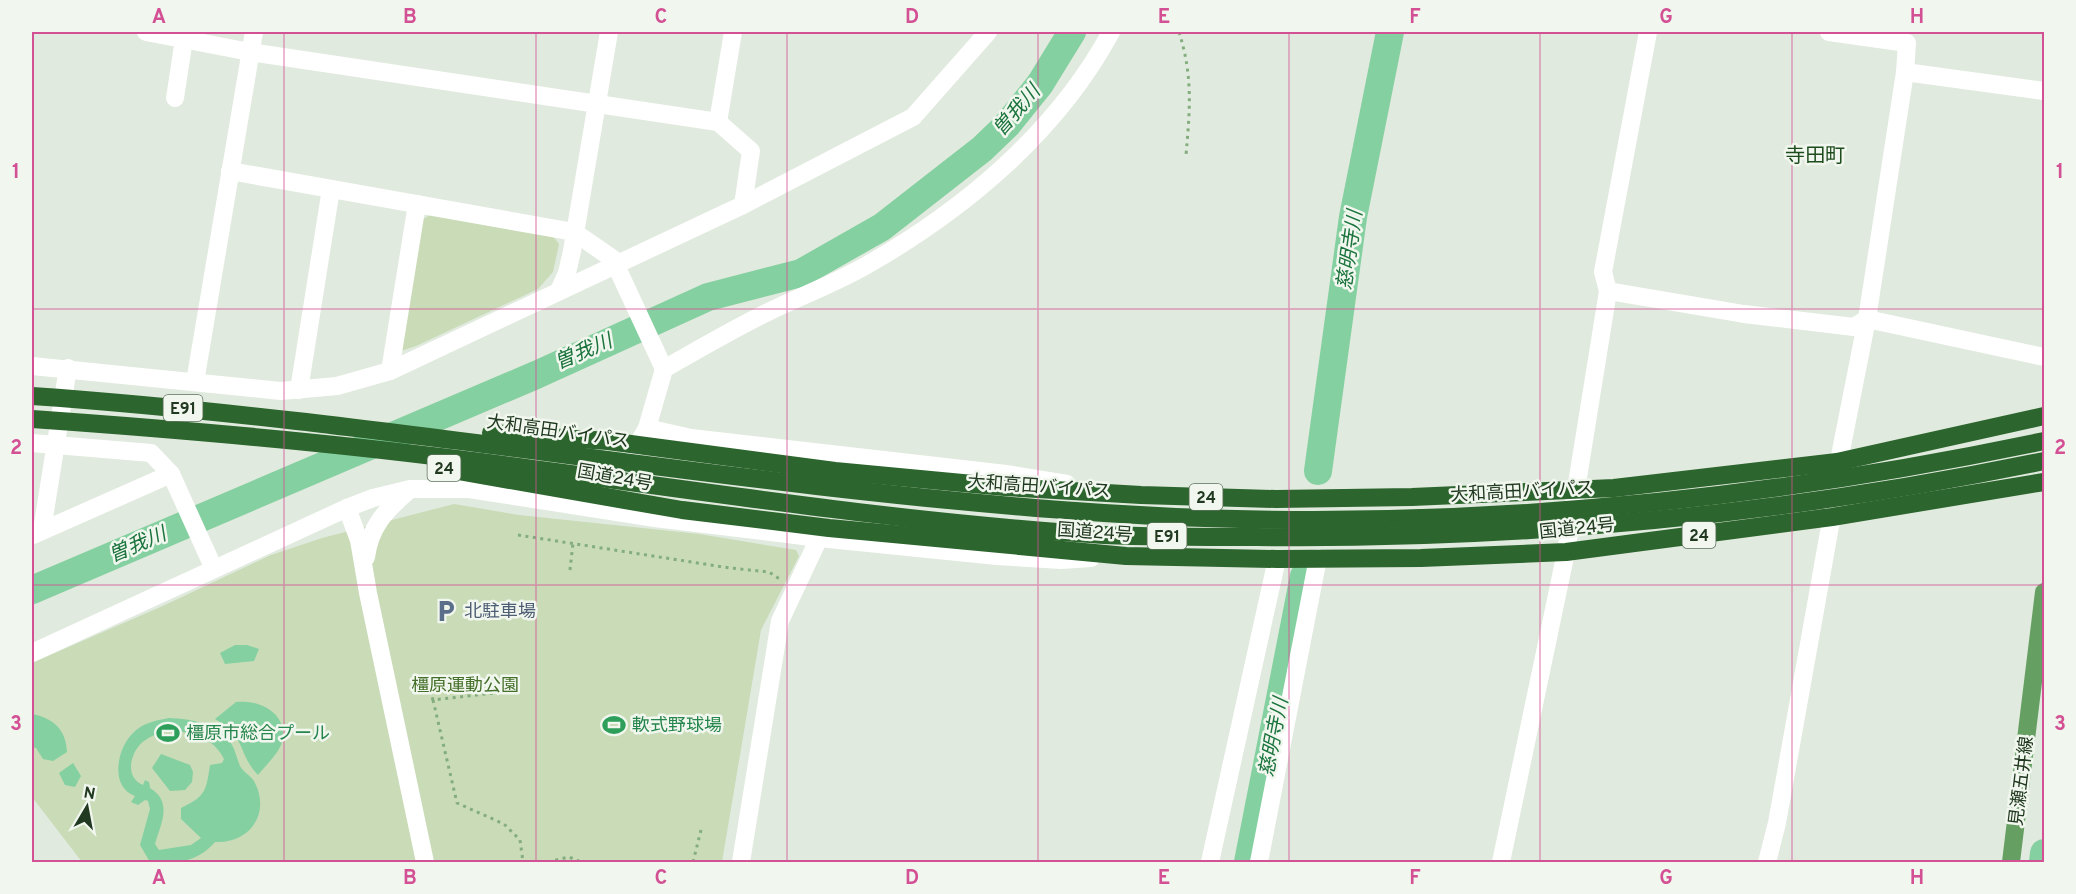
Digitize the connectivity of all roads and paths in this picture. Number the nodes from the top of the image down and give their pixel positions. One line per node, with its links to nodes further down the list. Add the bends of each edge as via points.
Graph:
1 (146, 32): 10 (street)
2 (254, 32): 11 (street)
3 (609, 32): 15 (street)
4 (734, 32): 16 (street)
5 (988, 32): 21 (street, via 913,117)
6 (1111, 32): 29 (street, via 1052,120 991,177 927,226 866,266)
7 (1179, 32): 17 (path, via 1188,60 1191,92)
8 (1648, 32): 25 (street, via 1603,272)
9 (1829, 32): 12 (street, via 1907,43)
10 (184, 39): 11 (street); 14 (street)
11 (250, 52): 15 (street); 18 (street)
12 (1905, 72): 13 (street); 26 (street)
13 (2044, 91)
14 (175, 98)
15 (596, 106): 16 (street); 22 (street)
16 (718, 123): 21 (street, via 751,151)
17 (1186, 155)
18 (230, 171): 19 (street); 32 (street)
19 (331, 189): 20 (street); 33 (street)
20 (417, 204): 22 (street); 31 (street)
21 (743, 205): 23 (street)
22 (574, 232): 23 (street, via 613,259); 24 (street, via 567,273)
23 (619, 271): 24 (street); 29 (street)
24 (559, 291): 31 (street)
25 (1608, 291): 26 (street, via 1744,314 1854,327); 48 (street)
26 (1867, 319): 27 (street); 44 (street)
27 (2044, 357)
28 (32, 366): 30 (street)
29 (663, 366): 38 (street)
30 (68, 368): 32 (street); 42 (street)
31 (390, 371): 33 (street, via 337,386)
32 (195, 382): 33 (street)
33 (299, 390)
34 (33, 396): 37 (highway, 大和高田バイパス / E91)
35 (2044, 416): 44 (highway, 国道24号 / 24)
36 (32, 419): 39 (highway, E91)
37 (331, 423): 40 (highway, 大和高田バイパス / E91, via 983,504 1108,513 1360,520 1612,507 1734,494 1856,477); 49 (highway, 国道24号 / 24, via 608,441 835,471)
38 (647, 428): 49 (street, via 692,438 1006,474); 51 (street)
39 (290, 441): 43 (highway, E91, via 967,523 1105,535 1231,537 1375,538 1614,526 1857,496); 54 (highway, 国道24号 / 24)
40 (2044, 441)
41 (32, 443): 42 (street)
42 (56, 444): 45 (street, via 152,453); 53 (street)
43 (2044, 461)
44 (1837, 462): 48 (highway, 国道24号 / 24); 52 (street)
45 (172, 477): 53 (street); 60 (street)
46 (2044, 482): 52 (highway, 国道24号 / 24)
47 (410, 489): 50 (street); 51 (street, via 469,489); 61 (street, via 383,513 368,539)
48 (1577, 490): 49 (highway, 国道24号 / 24, via 1276,499); 57 (street)
49 (1141, 495)
50 (347, 508): 60 (street); 61 (street)
51 (601, 509): 54 (street)
52 (1832, 517): 57 (highway, 国道24号 / 24); 79 (street)
53 (37, 533)
54 (824, 533): 59 (highway, 国道24号 / 24, via 1126,556); 75 (street, via 780,621)
55 (518, 535): 56 (path)
56 (573, 543): 62 (path); 63 (path, via 769,572)
57 (1566, 552): 58 (highway, 国道24号 / 24); 78 (street)
58 (1318, 558): 59 (highway, 国道24号 / 24); 77 (street)
59 (1277, 559): 76 (street)
60 (212, 566): 65 (street)
61 (364, 568): 70 (street)
62 (570, 570)
63 (785, 583)
64 (2044, 592): 80 (main road, 見瀬五井線)
65 (32, 653)
66 (428, 682): 68 (path)
67 (494, 693): 68 (path)
68 (432, 700): 71 (path, via 457,802 504,824 520,840)
69 (701, 830): 74 (path)
70 (425, 862)
71 (523, 862)
72 (548, 862): 73 (path, via 569,856)
73 (581, 862)
74 (693, 862)
75 (741, 862)
76 (1210, 862)
77 (1259, 862)
78 (1501, 862)
79 (1767, 862)
80 (2011, 862)

